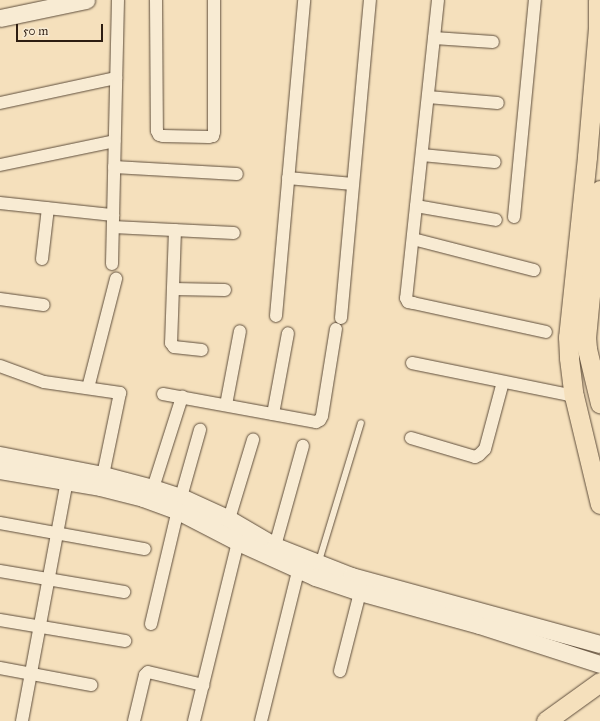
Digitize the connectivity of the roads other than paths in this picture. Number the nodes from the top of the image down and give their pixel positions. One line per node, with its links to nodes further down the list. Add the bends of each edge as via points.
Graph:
1 (86, 0): 10 (street)
2 (118, 0): 13 (street)
3 (156, 0): 4 (street, via 158,135 209,137 213,136 214,132)
4 (214, 0)
5 (304, 0): 23 (street)
6 (370, 0): 24 (street)
7 (438, 0): 11 (street)
8 (534, 0): 29 (street)
9 (598, 0): 53 (main road, via 588,149 568,337 568,358)
10 (0, 18)
11 (434, 38): 12 (street); 14 (street)
12 (493, 42)
13 (116, 78): 15 (street); 17 (street)
14 (428, 96): 16 (street); 18 (street)
15 (0, 103)
16 (498, 103)
17 (115, 140): 20 (street); 21 (street)
18 (422, 155): 19 (street); 27 (street)
19 (494, 162)
20 (0, 164)
21 (114, 167): 22 (street); 31 (street)
22 (237, 174)
23 (288, 178): 24 (street); 43 (street)
24 (353, 184): 57 (street, via 338,324 320,420 316,422)
25 (600, 190): 55 (main road, via 586,337 586,349)
26 (0, 203): 28 (street)
27 (416, 206): 30 (street); 34 (street)
28 (48, 208): 31 (street); 35 (street)
29 (514, 217)
30 (496, 220)
31 (113, 221): 32 (street); 36 (street)
32 (175, 230): 33 (street); 39 (street)
33 (234, 233)
34 (412, 240): 37 (street); 45 (street, via 406,298 408,302)
35 (42, 259)
36 (112, 264)
37 (534, 270)
38 (116, 279): 51 (street)
39 (173, 289): 40 (street); 47 (street, via 172,346)
40 (225, 290)
41 (0, 299): 42 (street)
42 (44, 305)
43 (276, 316)
44 (240, 331): 56 (street)
45 (546, 332)
46 (288, 333): 57 (street)
47 (202, 350)
48 (412, 363): 50 (street)
49 (0, 366): 51 (street, via 44,382)
50 (503, 382): 53 (street); 60 (street, via 485,449 479,455 475,457)
51 (88, 388): 66 (street, via 120,393)
52 (163, 394): 54 (street)
53 (574, 396): 69 (main road)
54 (182, 397): 56 (street); 67 (street)
55 (600, 403)
56 (226, 405): 57 (street)
57 (273, 414)
58 (361, 423): 77 (lane)
59 (200, 430): 68 (street)
60 (411, 438)
61 (253, 440): 70 (street)
62 (303, 446): 74 (street)
63 (0, 455): 65 (street)
64 (0, 470): 65 (street)
65 (68, 475): 66 (street); 68 (street, via 100,487); 72 (street)
66 (103, 475): 67 (street)
67 (153, 488): 68 (street)
68 (180, 504): 70 (street); 73 (street); 83 (street)
69 (600, 504)
70 (229, 520): 74 (street)
71 (0, 523): 72 (street)
72 (57, 533): 75 (street); 79 (street)
73 (238, 542): 76 (street); 93 (street)
74 (275, 546): 76 (street)
75 (145, 549)
76 (300, 563): 77 (street); 80 (street); 97 (street)
77 (319, 564): 80 (street)
78 (0, 571): 79 (street)
79 (48, 580): 81 (street); 84 (street)
80 (362, 586): 86 (street); 87 (street); 89 (street)
81 (124, 592)
82 (0, 620): 84 (street)
83 (151, 624)
84 (40, 627): 85 (street); 90 (street)
85 (125, 642)
86 (600, 644)
87 (600, 664)
88 (0, 668): 90 (street)
89 (340, 671)
90 (31, 674): 92 (street); 94 (street)
91 (600, 682): 98 (main road)
92 (91, 685)
93 (203, 685): 95 (street, via 148,672 145,675); 96 (street)
94 (22, 721)
95 (134, 721)
96 (194, 721)
97 (261, 721)
98 (546, 721)

